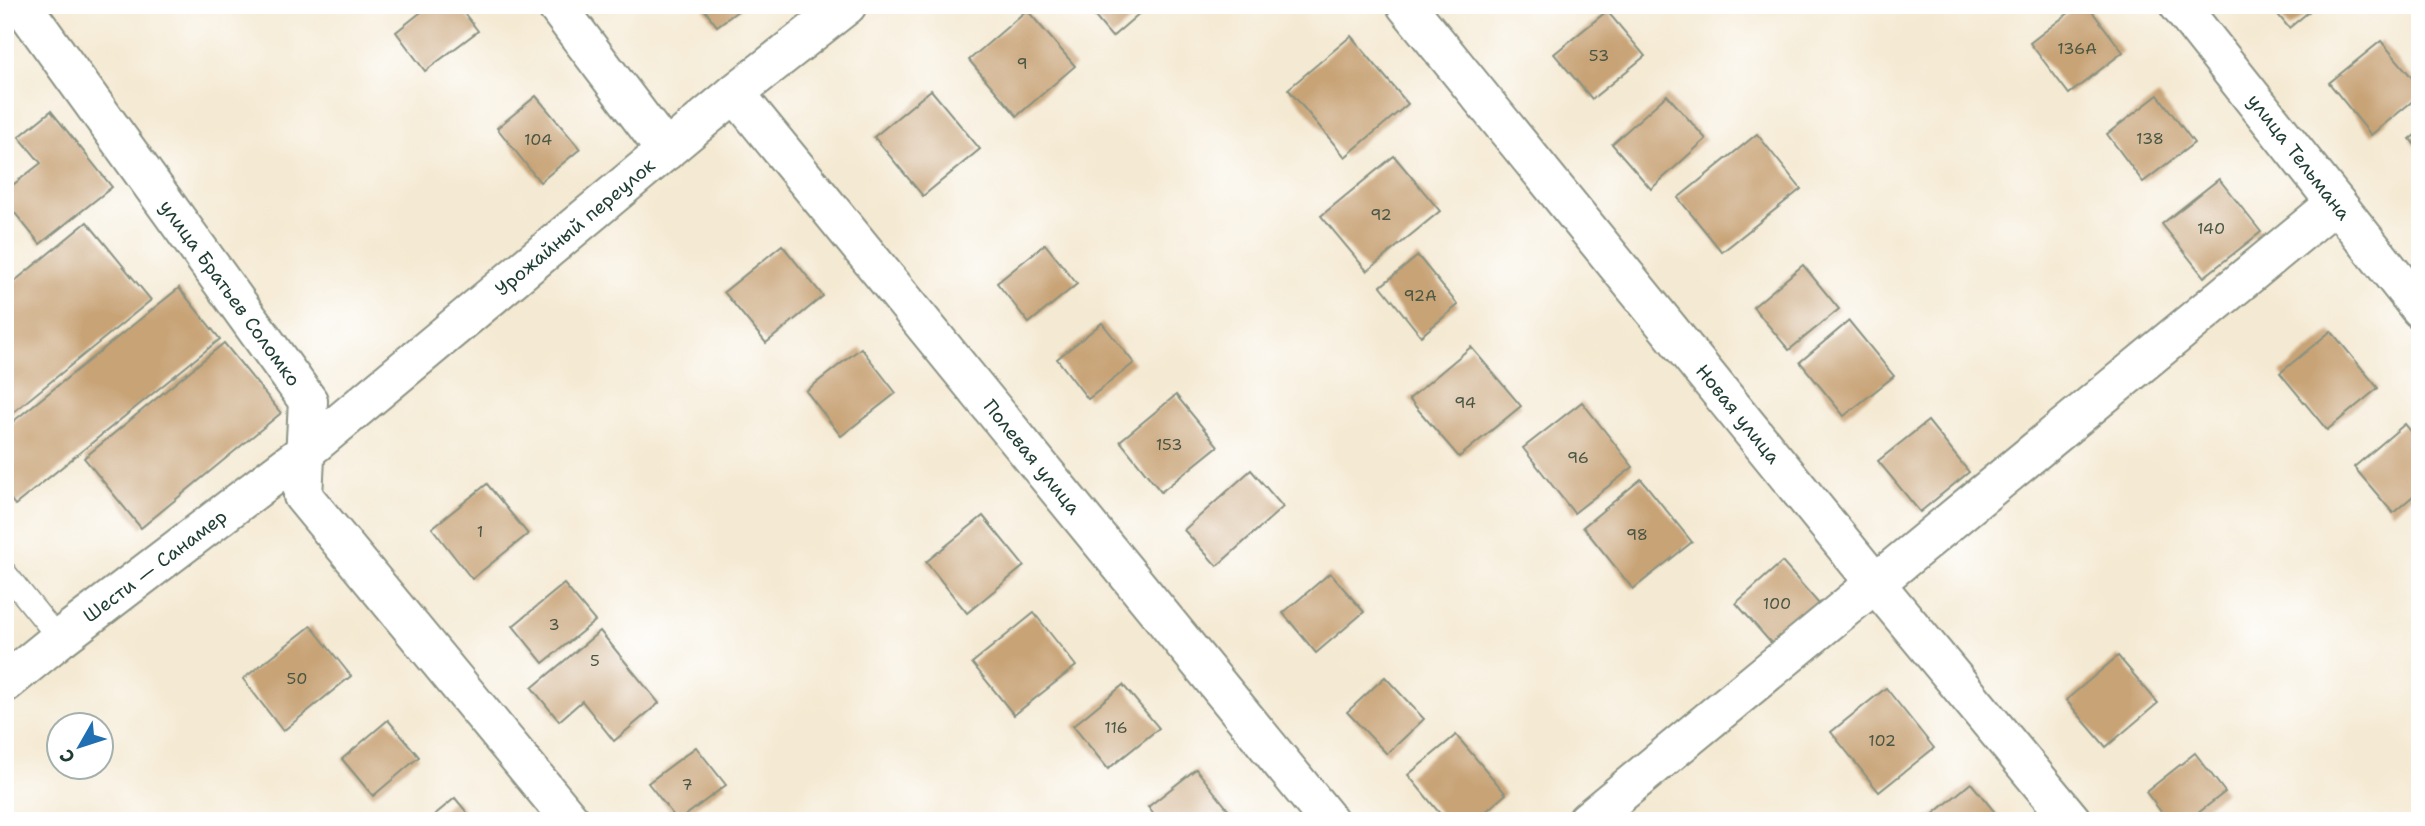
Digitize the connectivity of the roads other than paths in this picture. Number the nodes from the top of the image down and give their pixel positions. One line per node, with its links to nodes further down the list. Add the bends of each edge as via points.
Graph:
1 (22, 5): 10 (street, улица Братьев Соломко, via 308,401)
2 (556, 5): 7 (street)
3 (847, 5): 6 (street, Урожайный переулок)
4 (1406, 5): 12 (street, Новая улица)
5 (2179, 5): 8 (street, улица Тельмана)
6 (735, 93): 7 (street, Урожайный переулок); 16 (street, Полевая улица)
7 (666, 151): 10 (street, Урожайный переулок)
8 (2336, 203): 9 (street, улица Тельмана); 12 (street)
9 (2420, 309)
10 (306, 451): 13 (street, Шести — Санамер); 15 (street, улица Братьев Соломко, via 303,496)
11 (5, 572): 13 (lane)
12 (1875, 583): 17 (street); 18 (street, Новая улица)
13 (59, 639): 14 (street, Шести — Санамер)
14 (5, 683)
15 (571, 821)
16 (1329, 821)
17 (1587, 821)
18 (2072, 821)

